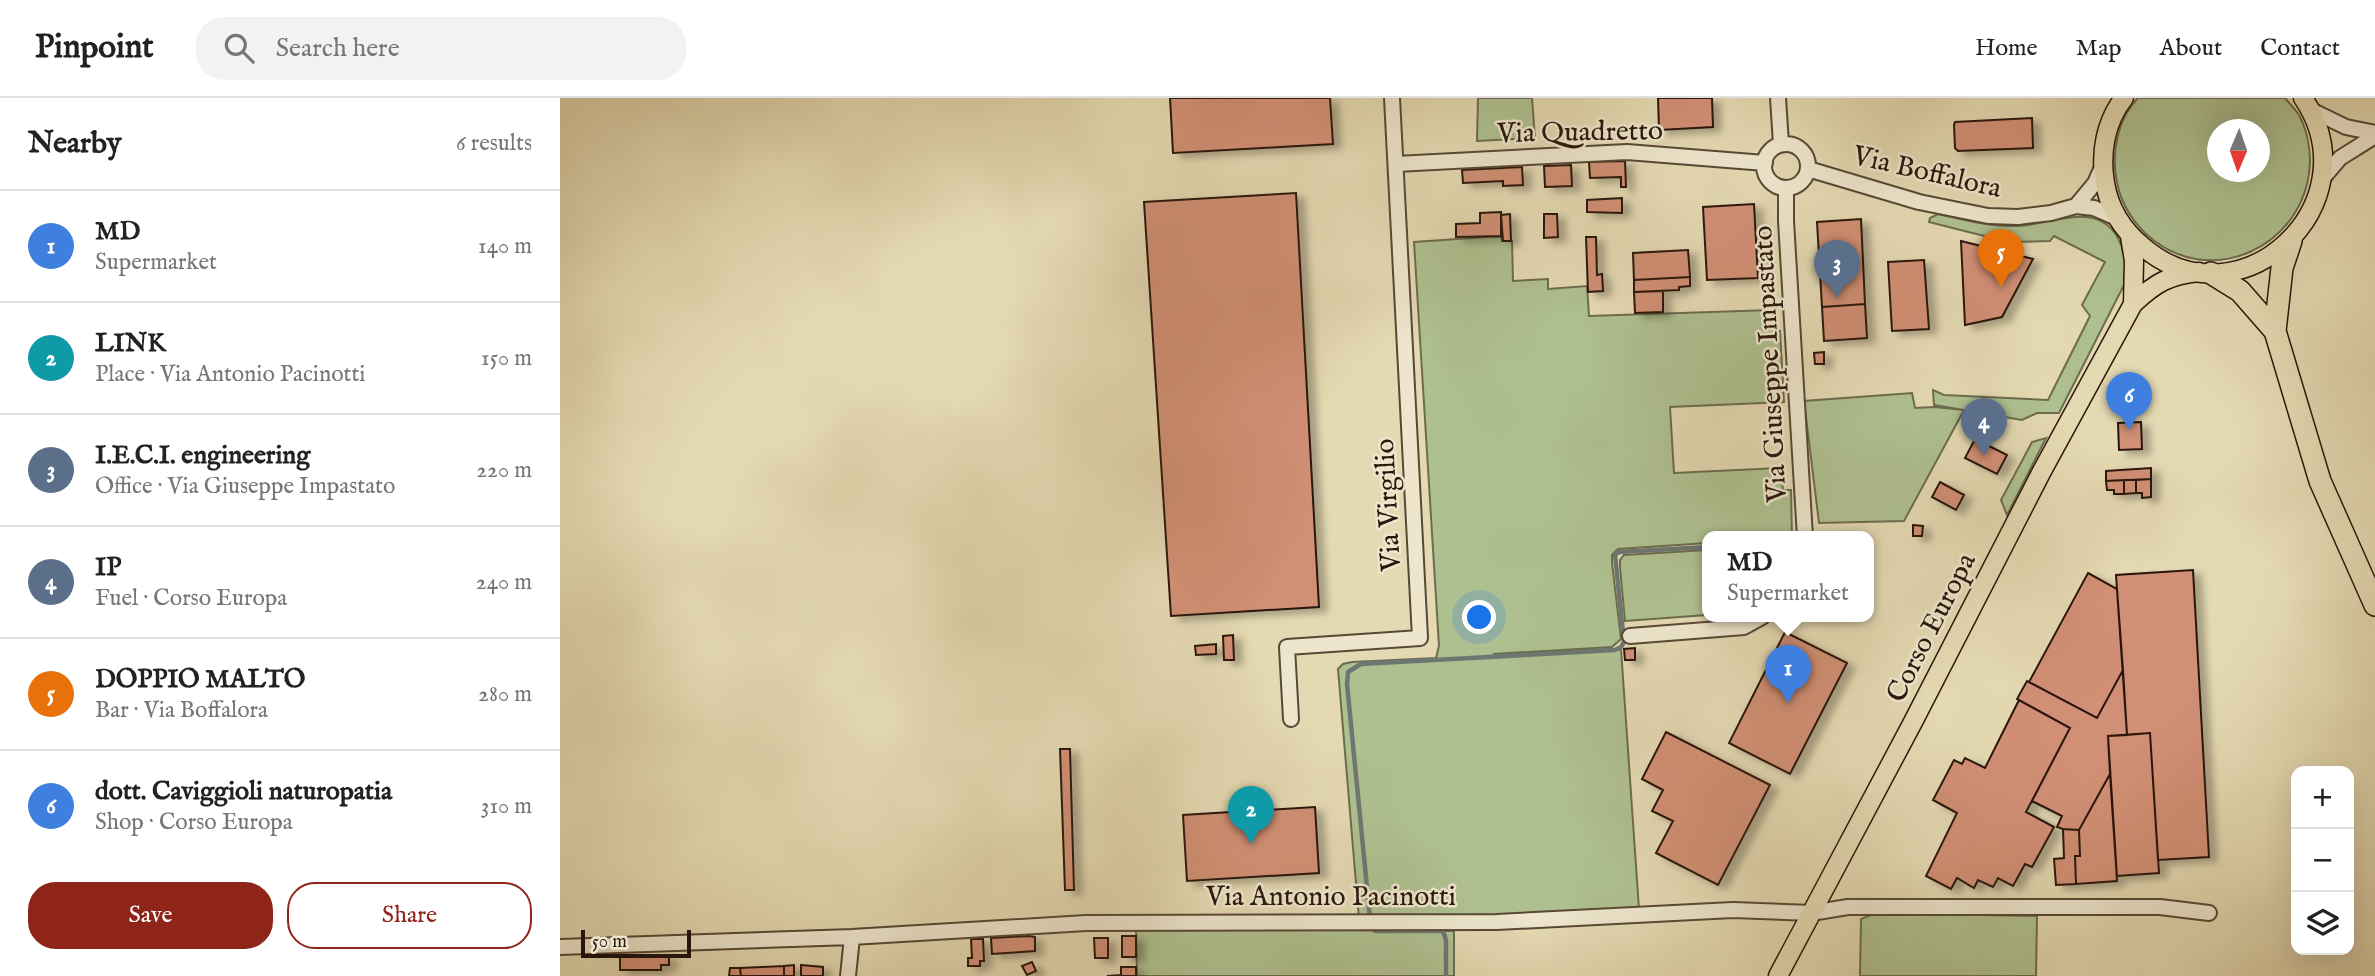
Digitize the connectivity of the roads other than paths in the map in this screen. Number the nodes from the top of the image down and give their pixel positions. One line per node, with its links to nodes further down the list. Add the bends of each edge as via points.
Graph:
1 (1392, 98): 8 (street)
2 (1779, 98): 6 (street)
3 (2120, 101): 9 (main road, Corso Europa, via 2105,136)
4 (2307, 104): 5 (street, via 2346,127); 11 (main road, Corso Europa, via 2322,143)
5 (2375, 134): 11 (street, via 2340,158)
6 (1781, 144): 7 (street, via 1771,150); 10 (street, Via Boffalora, via 1801,149)
7 (1765, 163): 8 (street, Via Quadretto, via 1627,152); 12 (street, via 1769,179)
8 (1396, 164): 24 (street, Via Virgilio, via 1420,638 1287,647)
9 (2102, 167): 13 (street); 14 (main road, Corso Europa, via 2106,194)
10 (1808, 169): 12 (street, Via Boffalora, via 1799,184); 13 (street, Via Boffalora, via 1919,202 1988,216 2018,218)
11 (2323, 178): 16 (main road, Corso Europa, via 2312,212)
12 (1786, 188): 20 (street, Via Giuseppe Impastato)
13 (2076, 206): 14 (street, Via Boffalora)
14 (2117, 218): 15 (main road, Corso Europa)
15 (2130, 236): 17 (main road, Corso Europa, via 2150,254 2174,266); 18 (main road, Corso Europa)
16 (2291, 241): 17 (main road, Corso Europa, via 2268,258 2241,269); 19 (highway, via 2282,268)
17 (2205, 272): 18 (main road, Corso Europa, via 2166,279); 19 (highway, via 2240,290)
18 (2133, 304): 25 (main road, Corso Europa)
19 (2275, 331): 21 (highway, via 2320,481)
20 (1805, 531)
21 (2375, 605)
22 (1753, 622): 23 (street, via 1744,627)
23 (1630, 636)
24 (1291, 719)
25 (1811, 913): 26 (street, Via Antonio Pacinotti, via 1848,907 2160,906); 27 (street, Via Antonio Pacinotti, via 1732,910 1497,922 1086,923); 30 (main road, Corso Europa)
26 (2210, 913)
27 (852, 937): 28 (street, Via Antonio Pacinotti); 29 (street)
28 (560, 947)
29 (848, 976)
30 (1778, 976)

